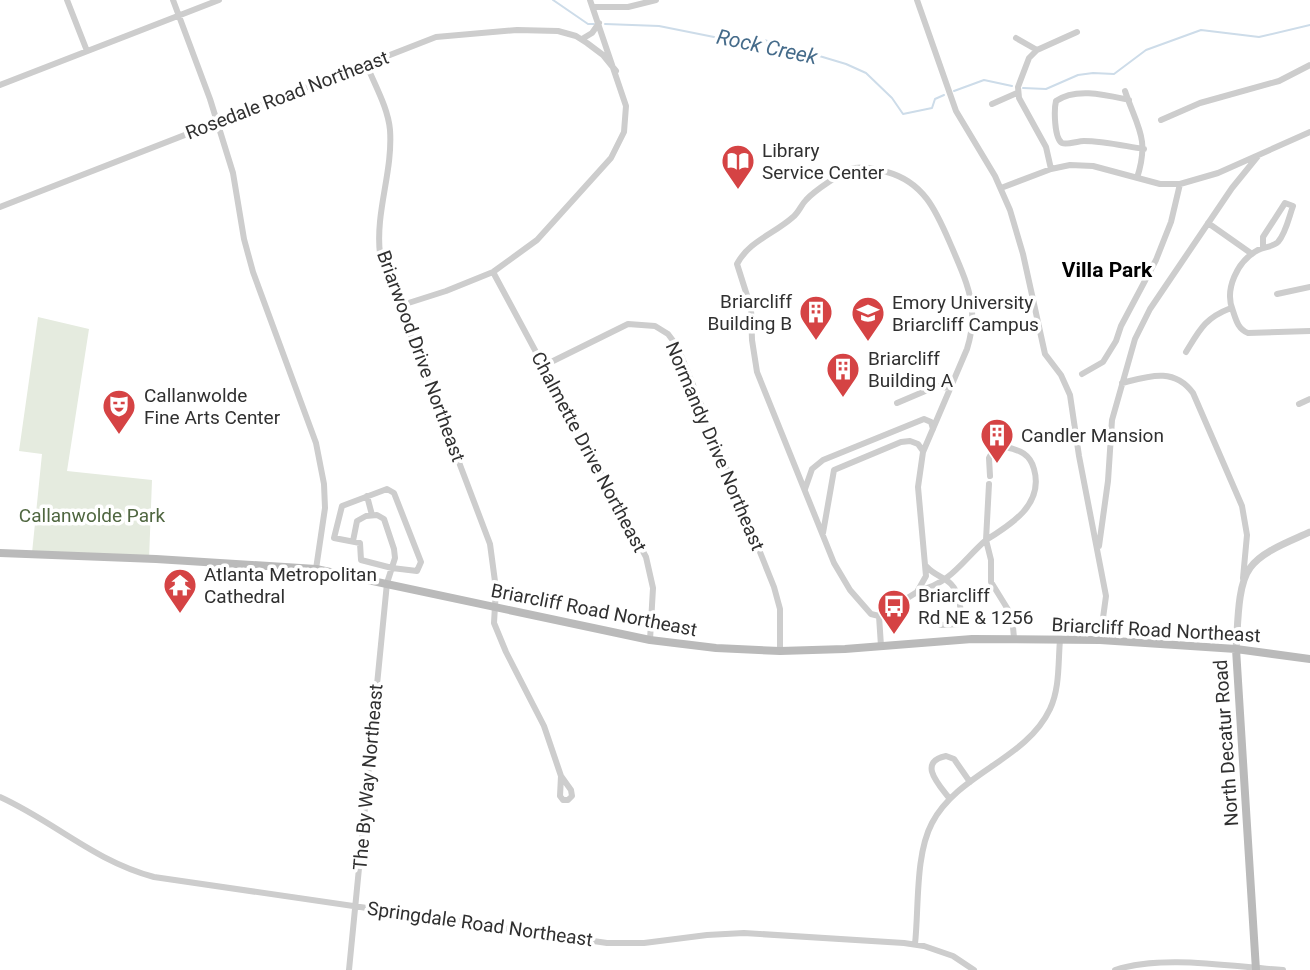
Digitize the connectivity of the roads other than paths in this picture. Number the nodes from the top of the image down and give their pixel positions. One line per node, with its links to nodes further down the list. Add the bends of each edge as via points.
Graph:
1 (67, 0): 13 (street)
2 (173, 0): 7 (street)
3 (219, 0): 7 (street)
4 (656, 0): 6 (street, via 628,7)
5 (917, 0): 30 (street, via 956,111)
6 (592, 4): 8 (street)
7 (179, 15): 13 (street); 23 (street)
8 (599, 23): 11 (street); 16 (street)
9 (1077, 32): 12 (street)
10 (1016, 38): 12 (street)
11 (582, 39): 14 (street, Rosedale Road Northeast, via 552,30 446,35); 16 (street, Rosedale Road Northeast)
12 (1037, 50): 19 (street, via 1029,58)
13 (87, 51): 17 (street)
14 (366, 63): 23 (street, Rosedale Road Northeast); 38 (street, Briarwood Drive Northeast, via 390,127 379,239 382,262)
15 (1310, 65): 22 (street, via 1279,81 1200,103)
16 (616, 71): 35 (street, via 627,112 617,149 547,230)
17 (0, 85)
18 (1125, 91): 20 (street)
19 (1017, 93): 21 (street); 27 (street, via 1046,147)
20 (1129, 100): 25 (street); 25 (street, via 1094,94 1062,96 1054,108 1056,131 1065,144 1086,141)
21 (992, 104)
22 (1161, 120)
23 (216, 122): 31 (street, Rosedale Road Northeast); 58 (street, via 236,183 253,272 316,443)
24 (1310, 132): 26 (street)
25 (1143, 149): 28 (street)
26 (1258, 156): 29 (street); 32 (street)
27 (1051, 169): 28 (street, via 1093,166); 30 (street)
28 (1137, 178): 29 (street)
29 (1180, 184): 43 (street, via 1156,260 1116,341 1102,362)
30 (1001, 188): 55 (street, via 1021,246 1045,354 1070,395)
31 (0, 207)
32 (1208, 223): 34 (street); 44 (street, via 1142,324)
33 (1263, 248): 33 (street, via 1278,242 1293,206 1285,203 1263,237); 34 (street)
34 (1252, 254): 39 (street, via 1229,289)
35 (493, 272): 38 (street); 42 (street, Chalmette Drive Northeast)
36 (1310, 286): 37 (street)
37 (1277, 294)
38 (399, 306): 73 (street, Briarwood Drive Northeast, via 490,544)
39 (1231, 308): 40 (street, via 1239,326 1248,333); 41 (street, via 1214,314)
40 (1310, 333)
41 (1186, 352)
42 (543, 366): 77 (street, Chalmette Drive Northeast, via 646,557 653,588); 82 (street, Normandy Drive Northeast, via 628,324 655,326 671,338 776,594)
43 (1082, 374)
44 (1122, 383): 56 (street, via 1112,420); 70 (street, North Decatur Road, via 1167,375 1194,393 1245,516)
45 (949, 388): 47 (street, via 937,386); 49 (street); 53 (street, via 967,349 972,312 963,276 935,209 921,191 896,175 864,167 844,172 814,191 790,220 747,248 737,264 751,308 757,372)
46 (1310, 399): 48 (street)
47 (897, 403)
48 (1299, 404)
49 (941, 408): 50 (street); 51 (street)
50 (924, 419): 51 (street); 53 (street, via 824,460 812,469)
51 (933, 429): 52 (street)
52 (923, 452): 61 (street, via 918,444 905,441 834,470); 66 (street, via 918,487)
53 (805, 491): 61 (street)
54 (367, 496): 57 (street); 59 (street, via 342,506); 67 (street, via 387,489 394,493 421,562 417,571)
55 (1088, 507): 56 (street); 65 (street)
56 (1104, 508): 65 (street)
57 (372, 515): 63 (street, via 357,521); 67 (street, via 384,519 392,538)
58 (325, 522): 59 (street); 68 (street)
59 (337, 523): 63 (street, via 334,538)
60 (1310, 532): 70 (street, via 1260,559)
61 (823, 535): 74 (street, via 845,583 871,614)
62 (986, 540): 62 (street, via 1019,516 1037,492 1032,460 1022,452 996,448 991,453); 69 (street); 76 (street, via 991,582 1012,615)
63 (353, 541): 67 (street, via 360,543 361,560)
64 (0, 553): 68 (main road, Briarcliff Road Northeast)
65 (1098, 555): 79 (street, via 1106,596)
66 (927, 567): 69 (street); 72 (street)
67 (392, 568): 71 (street, The By Way Northeast)
68 (316, 569): 71 (main road, Briarcliff Road Northeast)
69 (945, 580): 72 (street); 75 (street, via 955,590 961,619 957,625)
70 (1243, 582): 81 (street, North Decatur Road)
71 (387, 583): 73 (main road, Briarcliff Road Northeast); 88 (street, The By Way Northeast)
72 (919, 590): 74 (street)
73 (496, 607): 77 (main road, Briarcliff Road Northeast); 84 (street, Briarwood Drive Northeast, via 494,622 544,726)
74 (879, 616): 80 (street)
75 (941, 625)
76 (1014, 639): 78 (main road, Briarcliff Road Northeast); 80 (main road, Briarcliff Road Northeast)
77 (650, 640): 82 (main road, Briarcliff Road Northeast)
78 (1060, 640): 79 (main road, Briarcliff Road Northeast); 85 (street, via 1054,697 1046,716 1015,749)
79 (1100, 640): 81 (main road, Briarcliff Road Northeast)
80 (881, 646): 82 (main road, Briarcliff Road Northeast)
81 (1236, 649): 83 (main road, Briarcliff Road Northeast); 90 (main road, North Decatur Road)
82 (780, 651)
83 (1310, 659)
84 (561, 776)
85 (970, 782): 87 (street); 87 (street, via 950,757 936,759 932,773)
86 (0, 797): 88 (street, Springdale Road Northeast, via 97,855 133,871)
87 (949, 798): 89 (street, via 927,833)
88 (356, 906): 89 (street, Springdale Road Northeast, via 607,943 744,933); 91 (street, The By Way Northeast)
89 (915, 944): 92 (street, Springdale Road Northeast, via 953,956)
90 (1256, 969): 93 (street, via 1163,962); 94 (street)
91 (349, 970)
92 (974, 970)
93 (1115, 970)
94 (1283, 970)

